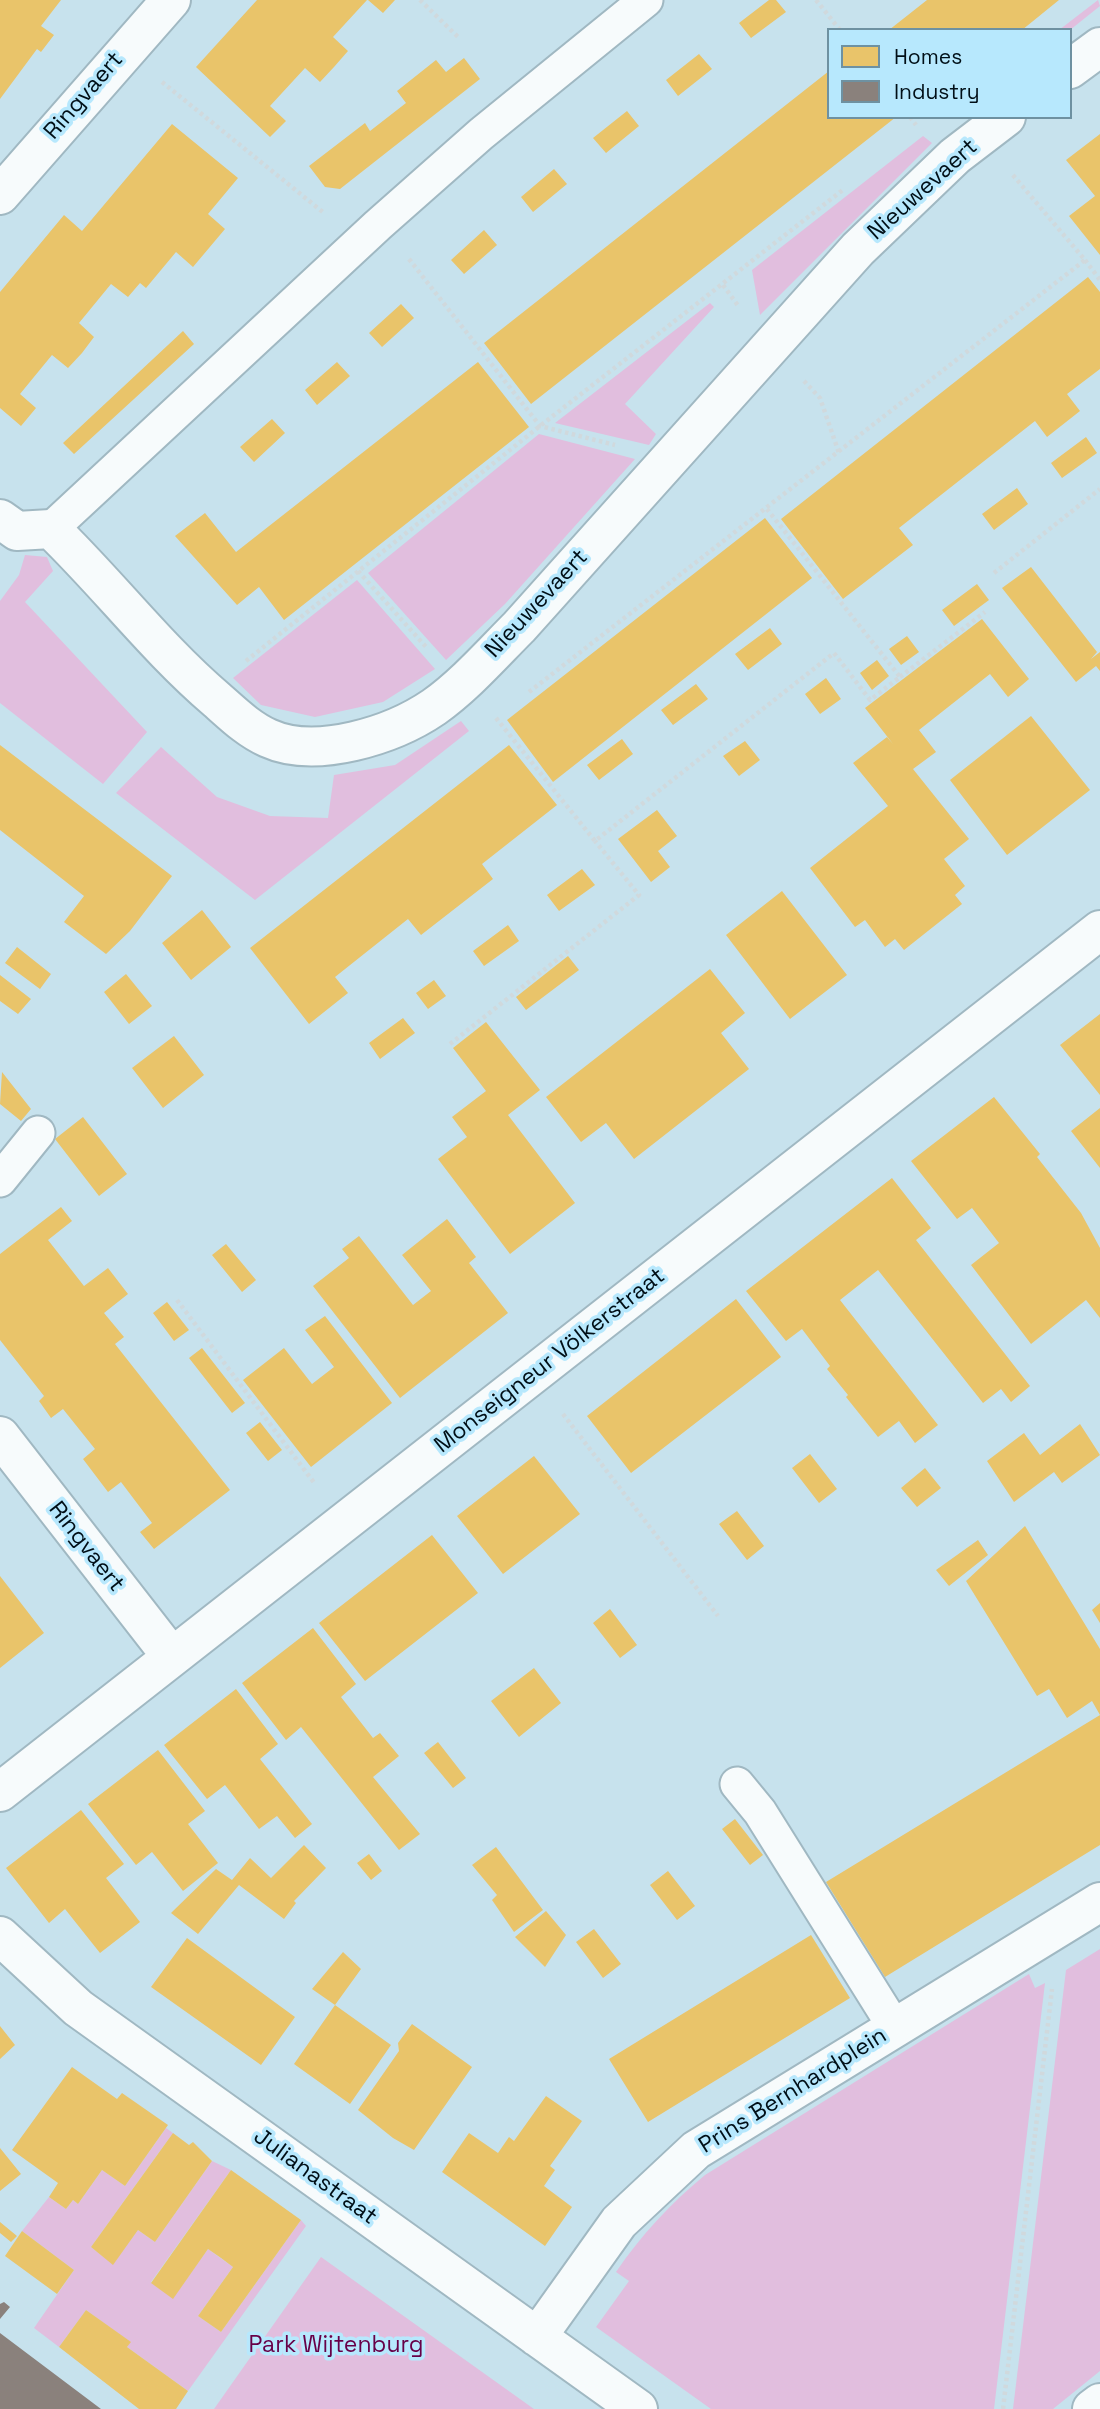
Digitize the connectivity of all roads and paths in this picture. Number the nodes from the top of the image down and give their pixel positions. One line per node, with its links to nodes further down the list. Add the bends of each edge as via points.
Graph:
1 (171, 0): 8 (street, Ringvaert)
2 (420, 0): 6 (path)
3 (646, 0): 15 (lane, via 481,134)
4 (816, 0): 5 (path)
5 (838, 28)
6 (458, 37)
7 (1100, 47): 9 (street)
8 (123, 51): 14 (street, Ringvaert); 15 (path)
9 (1072, 68)
10 (928, 123): 12 (path)
11 (993, 127): 16 (path); 19 (street, Nieuwevaert, via 955,156 858,249)
12 (920, 129)
13 (854, 181): 18 (path)
14 (0, 195)
15 (369, 233): 18 (path, via 430,282); 23 (lane)
16 (1085, 260): 17 (path); 21 (path)
17 (1100, 280)
18 (540, 426): 19 (path, via 644,452); 24 (path)
19 (663, 465): 28 (street, Nieuwevaert, via 519,627)
20 (1100, 489): 25 (path)
21 (767, 509): 27 (path); 30 (path)
22 (0, 519): 23 (street, via 17,531)
23 (51, 529): 29 (street, Nieuwevaert)
24 (358, 571): 28 (path); 29 (path)
25 (994, 573)
26 (985, 612): 27 (path)
27 (900, 677): 33 (path, via 870,700 834,653)
28 (460, 685): 29 (street, Nieuwevaert, via 399,728 358,740 299,747 269,739 247,726); 32 (path, via 489,724)
29 (207, 692)
30 (518, 701)
31 (507, 709): 32 (path)
32 (496, 718): 33 (path)
33 (595, 841): 35 (path, via 639,895)
34 (1100, 930): 39 (street, Monseigneur Völkerstraat)
35 (450, 1044)
36 (38, 1133): 37 (lane)
37 (0, 1180)
38 (177, 1300): 41 (path)
39 (533, 1375): 41 (street, Monseigneur Völkerstraat); 42 (path)
40 (0, 1436): 43 (street, Ringvaert)
41 (343, 1523): 43 (street, Monseigneur Völkerstraat)
42 (718, 1616)
43 (172, 1657): 45 (street, Monseigneur Völkerstraat)
44 (737, 1784): 49 (lane, via 760,1812)
45 (0, 1792)
46 (1100, 1902): 47 (street, Prins Bernhardplein)
47 (1060, 1927): 49 (street, Prins Bernhardplein); 53 (path)
48 (0, 1936): 50 (street, Julianastraat, via 78,2008)
49 (895, 2028): 50 (street, Prins Bernhardplein, via 696,2150 619,2222)
50 (537, 2337): 52 (street, Julianastraat)
51 (1100, 2403): 54 (street)
52 (638, 2409)
53 (1003, 2409)
54 (1092, 2409)

